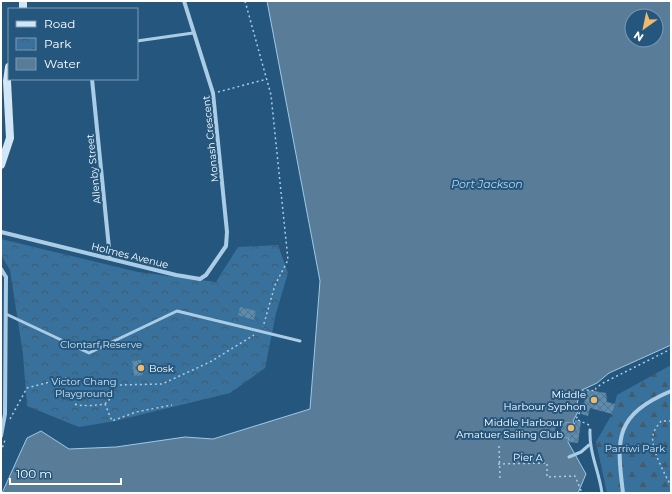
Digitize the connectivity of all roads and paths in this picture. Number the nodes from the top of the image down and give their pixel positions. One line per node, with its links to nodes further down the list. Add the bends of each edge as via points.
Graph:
1 (184, 1): 2 (street, Monash Crescent)
2 (194, 33): 3 (lane); 7 (street, Monash Crescent)
3 (138, 41)
4 (8, 74): 8 (street, via 10,138)
5 (267, 79): 7 (path)
6 (92, 80): 11 (street, Allenby Street)
7 (213, 93): 10 (street, Monash Crescent)
8 (1, 165)
9 (1, 232): 11 (street, Holmes Avenue)
10 (227, 232): 11 (street, Holmes Avenue, via 226,246 206,275 200,279)
11 (110, 258)
12 (1, 269): 13 (street, via 6,278)
13 (6, 314): 14 (lane, via 89,353 177,311); 25 (street, via 5,414)
14 (300, 342)
15 (671, 349): 24 (path, via 596,388 595,391 587,390 576,419 591,425)
16 (112, 384): 20 (path, via 113,396)
17 (27, 388): 23 (path)
18 (671, 391): 36 (street, via 638,409 629,417 622,430 618,459)
19 (75, 404): 20 (path, via 83,407)
20 (105, 404): 21 (path, via 112,421 136,412)
21 (172, 405)
22 (671, 421): 33 (path, via 661,421 653,436 653,443)
23 (8, 425)
24 (590, 430): 27 (lane)
25 (1, 436)
26 (5, 440): 29 (path)
27 (589, 445): 30 (lane); 35 (lane, via 600,477)
28 (499, 446): 31 (path)
29 (1, 452)
30 (569, 458)
31 (498, 464): 32 (path); 34 (path, Pier A, via 547,463 547,477 575,476)
32 (500, 479)
33 (671, 486)
34 (582, 493)
35 (602, 493)
36 (623, 493)

